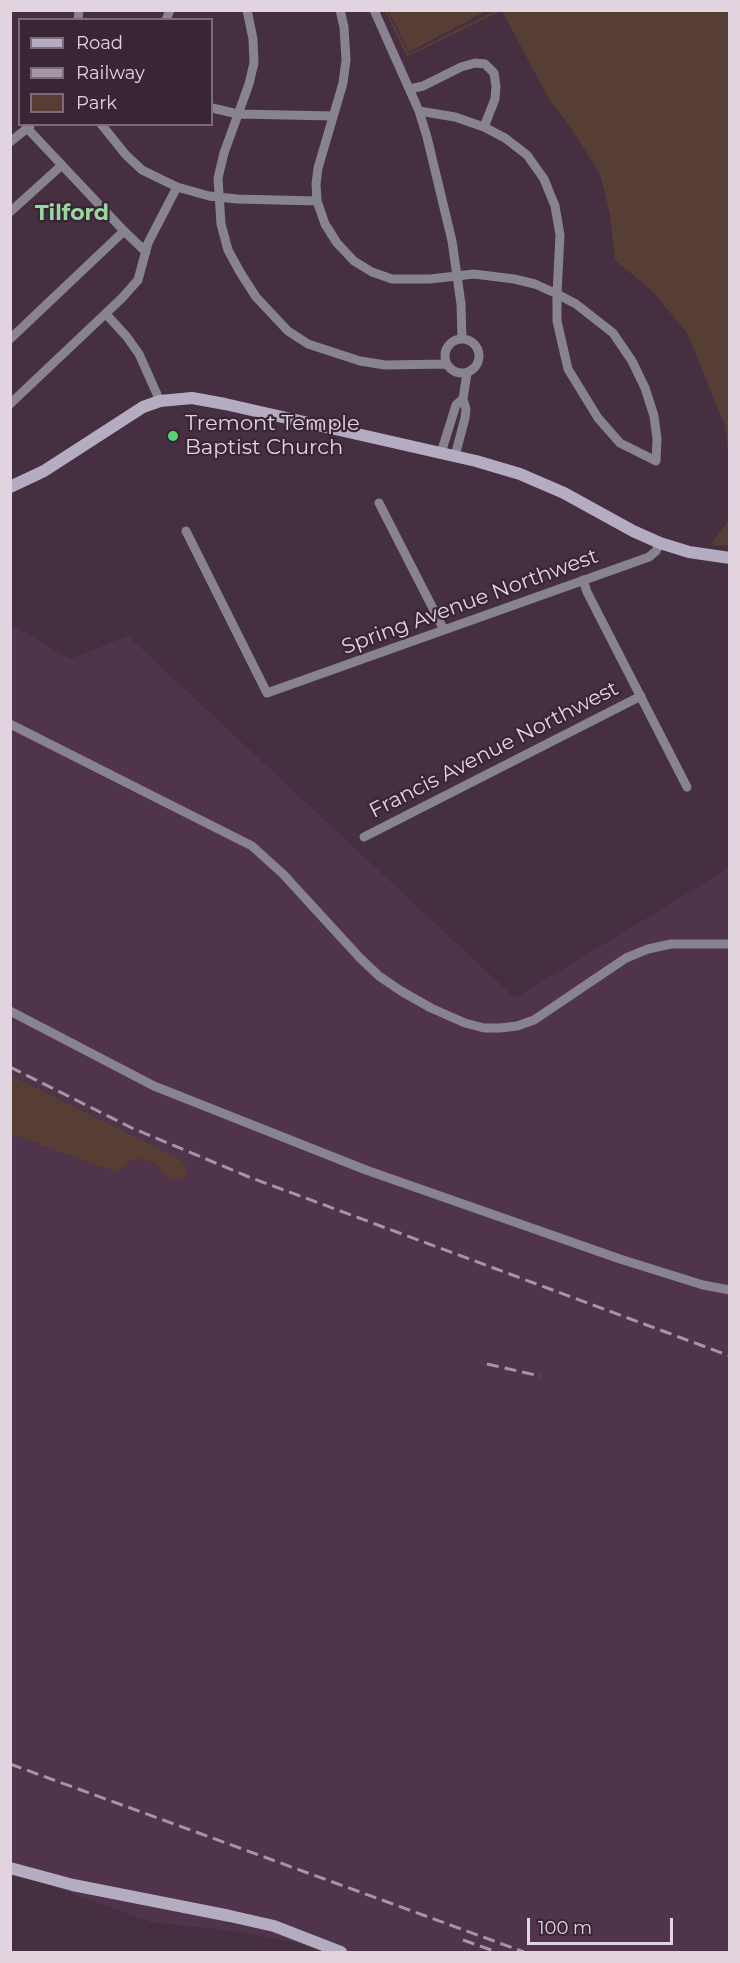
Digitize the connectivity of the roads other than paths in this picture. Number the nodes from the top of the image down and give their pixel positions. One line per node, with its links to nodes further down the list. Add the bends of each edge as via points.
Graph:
1 (247, 10): 7 (street, via 254,63)
2 (340, 10): 8 (street, via 346,60)
3 (374, 10): 4 (street)
4 (410, 89): 6 (street); 11 (street, via 461,67 485,64 494,73 496,86)
5 (213, 108): 7 (street)
6 (419, 111): 11 (street); 20 (street, via 447,216)
7 (238, 114): 8 (street); 15 (street, via 224,153)
8 (333, 116): 16 (street, via 318,168)
9 (29, 126): 12 (street); 13 (street)
10 (103, 126): 14 (street, via 142,170)
11 (484, 127): 21 (street, via 527,155 544,179 555,206 560,235)
12 (10, 142)
13 (62, 165): 17 (street); 18 (street)
14 (177, 187): 15 (street); 19 (street)
15 (218, 197): 16 (street); 25 (street, via 228,250 256,297 288,331 308,344 360,361 385,365)
16 (317, 201): 20 (street, via 337,243 354,261 372,272 411,280)
17 (10, 212)
18 (124, 231): 19 (street); 23 (street)
19 (146, 252): 22 (street, via 138,280)
20 (457, 275): 21 (street, via 514,279); 24 (street)
21 (557, 294): 21 (street, via 613,333 632,361 654,417 656,461 620,443 598,418 567,369 557,321)
22 (106, 314): 28 (street, via 139,354); 29 (street)
23 (10, 339)
24 (462, 339): 25 (street, via 447,349); 26 (street, via 474,344 479,356)
25 (447, 364): 26 (street, via 456,372)
26 (467, 373): 27 (street)
27 (463, 399): 30 (street, via 456,405); 31 (street, via 465,418)
28 (160, 401): 30 (main road, via 192,398 225,404); 32 (main road, via 128,415 44,471)
29 (10, 404)
30 (441, 453): 31 (main road)
31 (455, 456): 35 (main road, via 520,474)
32 (10, 487)
33 (380, 503): 38 (street)
34 (186, 531): 38 (street, Spring Avenue Northwest, via 267,693)
35 (660, 543): 36 (main road); 37 (street, Spring Avenue Northwest, via 649,557)
36 (729, 558)
37 (584, 580): 38 (street, Spring Avenue Northwest); 39 (street)
38 (444, 630)
39 (640, 696): 41 (street); 42 (street, Francis Avenue Northwest)
40 (10, 724): 43 (street, via 252,846 379,976 421,1003 465,1023 500,1028 534,1020 626,958 648,949 671,944)
41 (687, 786)
42 (364, 837)
43 (729, 944)
44 (10, 1011): 45 (street, via 154,1086 366,1170 620,1259)
45 (729, 1290)
46 (10, 1868): 47 (main road, via 73,1885 274,1926)
47 (324, 1950): 48 (main road)
48 (341, 1953)

